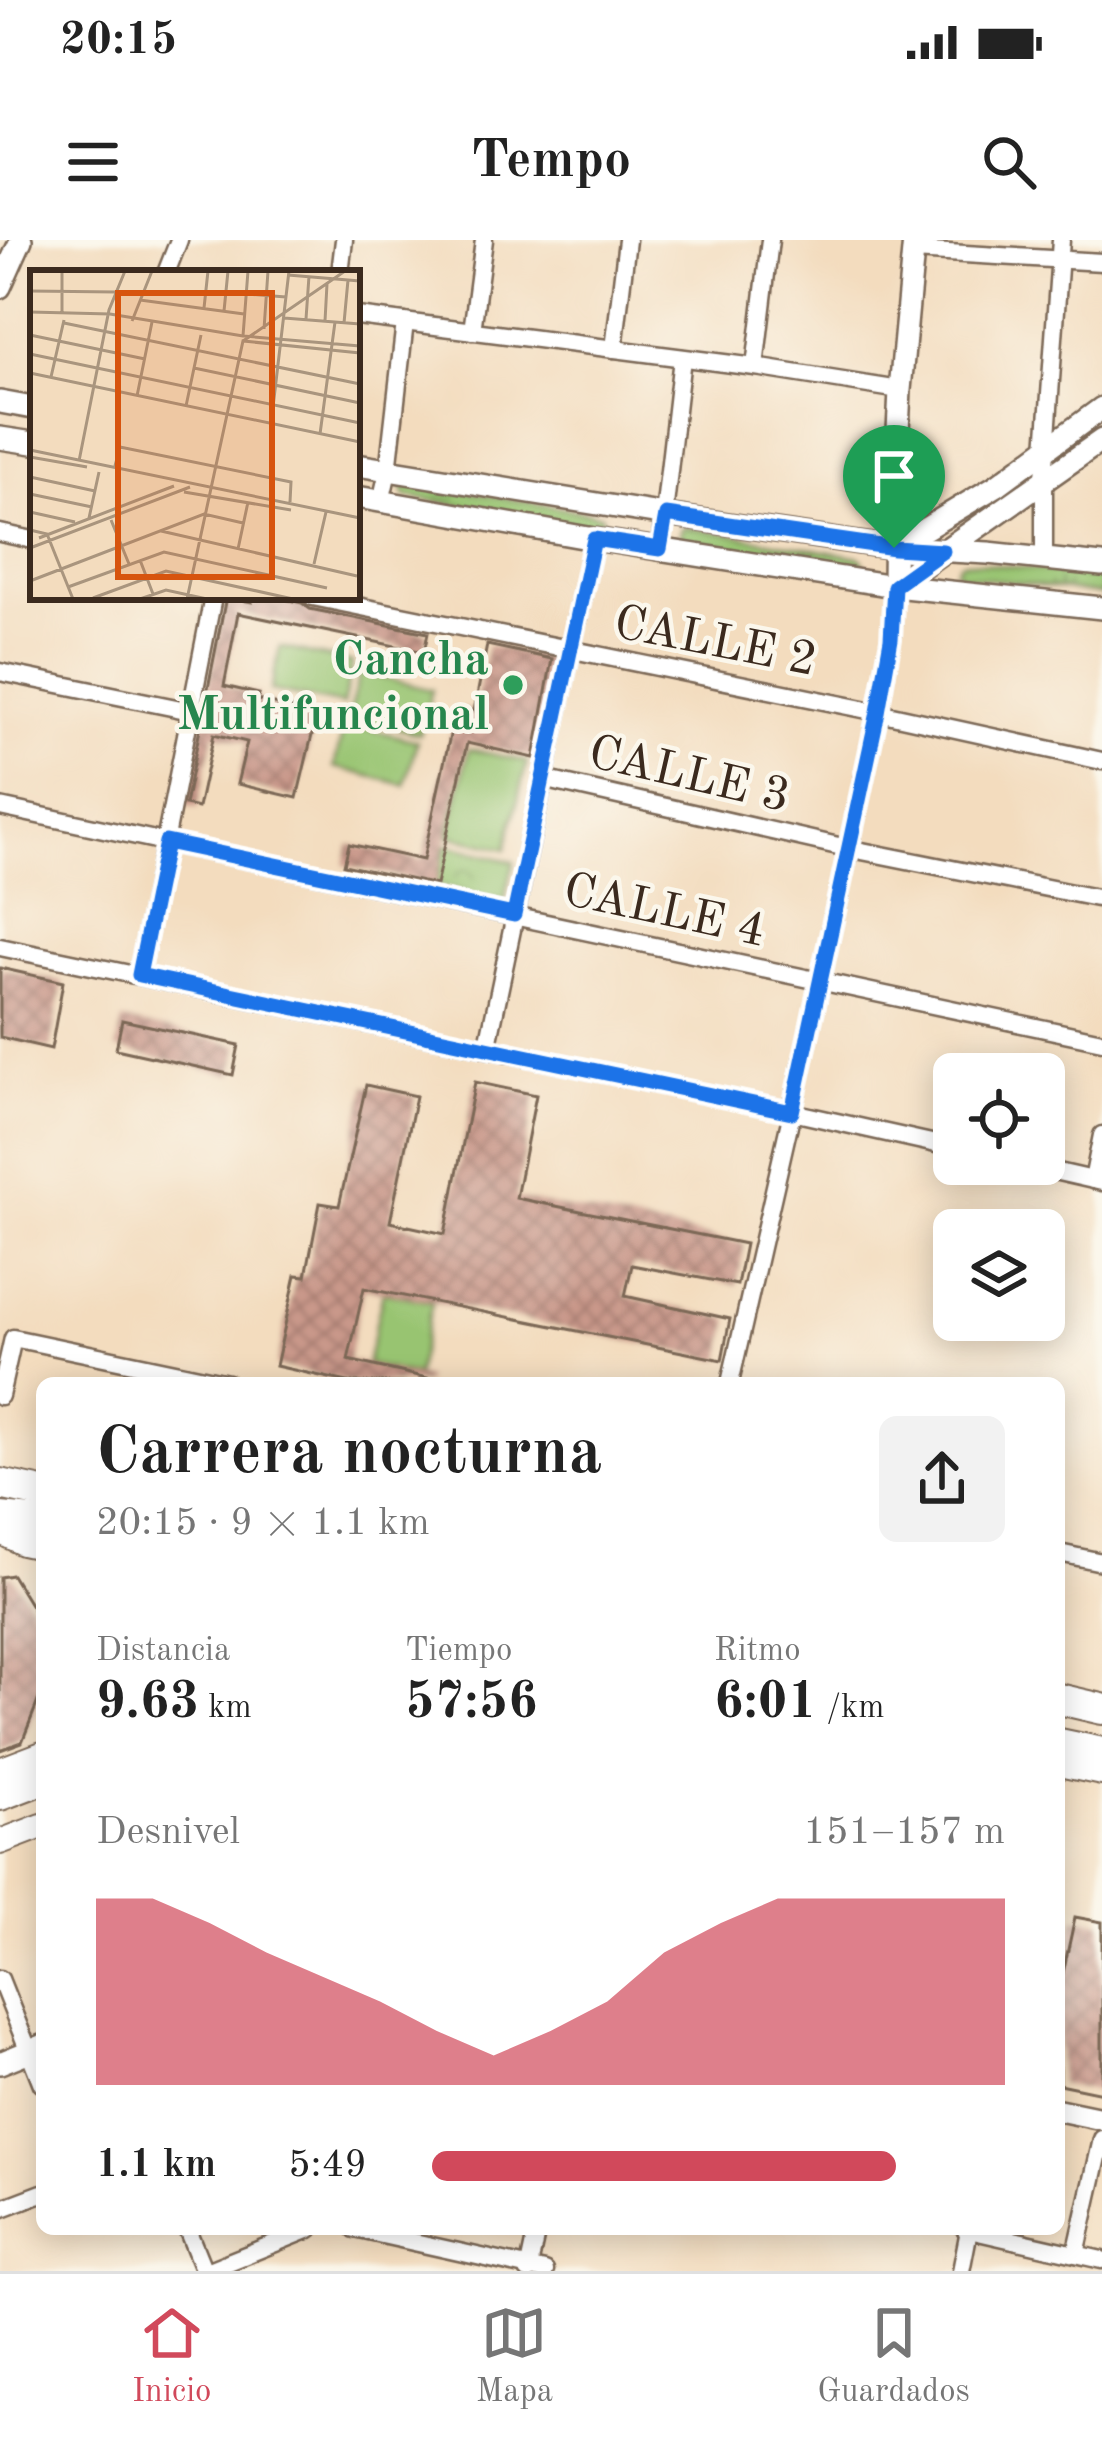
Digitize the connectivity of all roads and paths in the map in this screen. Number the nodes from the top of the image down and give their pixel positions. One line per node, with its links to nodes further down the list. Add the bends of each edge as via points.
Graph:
1 (22, 240): 12 (main road)
2 (179, 240): 10 (street)
3 (344, 240): 11 (street)
4 (484, 240): 15 (street)
5 (627, 240): 16 (street)
6 (770, 240): 18 (street)
7 (914, 246): 8 (street); 19 (main road)
8 (1060, 249): 9 (street); 26 (street)
9 (1102, 262)
10 (167, 270)
11 (340, 270)
12 (0, 287)
13 (360, 316): 14 (street)
14 (405, 322): 15 (street); 28 (street)
15 (472, 331): 16 (street)
16 (614, 349): 17 (street)
17 (682, 358): 18 (street); 32 (street)
18 (755, 368): 19 (street)
19 (900, 390): 37 (main road)
20 (0, 402): 21 (main road)
21 (30, 407)
22 (1102, 408): 26 (main road)
23 (0, 438): 25 (main road)
24 (1102, 440): 29 (main road)
25 (30, 443)
26 (1046, 448): 29 (street); 37 (main road)
27 (360, 466): 28 (main road)
28 (388, 471): 31 (street); 32 (main road)
29 (1044, 478): 33 (main road); 41 (street)
30 (360, 498): 31 (main road)
31 (381, 502): 36 (main road)
32 (666, 515): 37 (main road); 38 (street)
33 (980, 526): 39 (main road); 40 (main road, via 974,541)
34 (0, 533): 35 (street)
35 (30, 539)
36 (594, 539): 38 (main road); 47 (street)
37 (894, 548): 39 (main road); 43 (main road)
38 (660, 549): 43 (main road)
39 (943, 551): 40 (main road); 43 (main road)
40 (988, 553): 41 (main road)
41 (1044, 558): 42 (main road)
42 (1102, 565)
43 (894, 586): 46 (main road); 50 (street)
44 (212, 600): 49 (street)
45 (329, 600): 47 (street, CALLE 2)
46 (1102, 608)
47 (569, 649): 50 (street, CALLE 2); 52 (street)
48 (0, 672): 49 (street)
49 (190, 711): 54 (street)
50 (878, 712): 51 (street, CALLE 2); 55 (street)
51 (1102, 761)
52 (543, 779): 55 (street, CALLE 3); 57 (street)
53 (0, 807): 54 (street, CALLE 4)
54 (166, 842): 57 (street, CALLE 4); 59 (street)
55 (847, 848): 56 (street, CALLE 3); 60 (street)
56 (1102, 899)
57 (514, 915): 60 (street, CALLE 4); 62 (street)
58 (0, 947): 59 (street)
59 (139, 975): 62 (street)
60 (821, 982): 61 (street, CALLE 4); 63 (street)
61 (1102, 1041)
62 (487, 1049): 63 (street)
63 (792, 1112): 65 (street); 69 (street)
64 (1102, 1135): 67 (street)
65 (933, 1143)
66 (1065, 1174): 67 (street)
67 (1097, 1181)
68 (200, 1377): 70 (street, via 13,1338)
69 (731, 1377)
70 (0, 1396)
71 (0, 1484): 72 (highway)
72 (36, 1492)
73 (0, 1518): 74 (highway)
74 (36, 1521)
75 (0, 1528): 76 (highway)
76 (36, 1543)
77 (1065, 1554): 78 (street)
78 (1102, 1562)
79 (1065, 1701): 80 (highway)
80 (1102, 1708)
81 (1065, 1728): 82 (highway)
82 (1102, 1736)
83 (1065, 1745): 84 (highway)
84 (1102, 1753)
85 (36, 1756): 87 (main road)
86 (1065, 1765): 88 (main road)
87 (0, 1770)
88 (1102, 1773)
89 (36, 1781): 90 (highway)
90 (0, 1795)
91 (36, 1802): 92 (highway)
92 (0, 1815)
93 (36, 1828): 94 (main road)
94 (0, 1841)
95 (0, 1979): 96 (street)
96 (36, 2049): 97 (main road)
97 (0, 2062)
98 (1065, 2111): 99 (main road)
99 (1102, 2119)
100 (1102, 2139): 109 (street)
101 (36, 2195): 102 (street)
102 (0, 2209)
103 (190, 2235): 112 (street)
104 (295, 2235): 112 (street)
105 (381, 2235): 111 (street)
106 (537, 2235): 111 (street)
107 (966, 2235): 113 (street)
108 (993, 2235): 109 (street)
109 (1076, 2254): 110 (street)
110 (1102, 2260)
111 (534, 2270)
112 (205, 2271)
113 (961, 2271)

